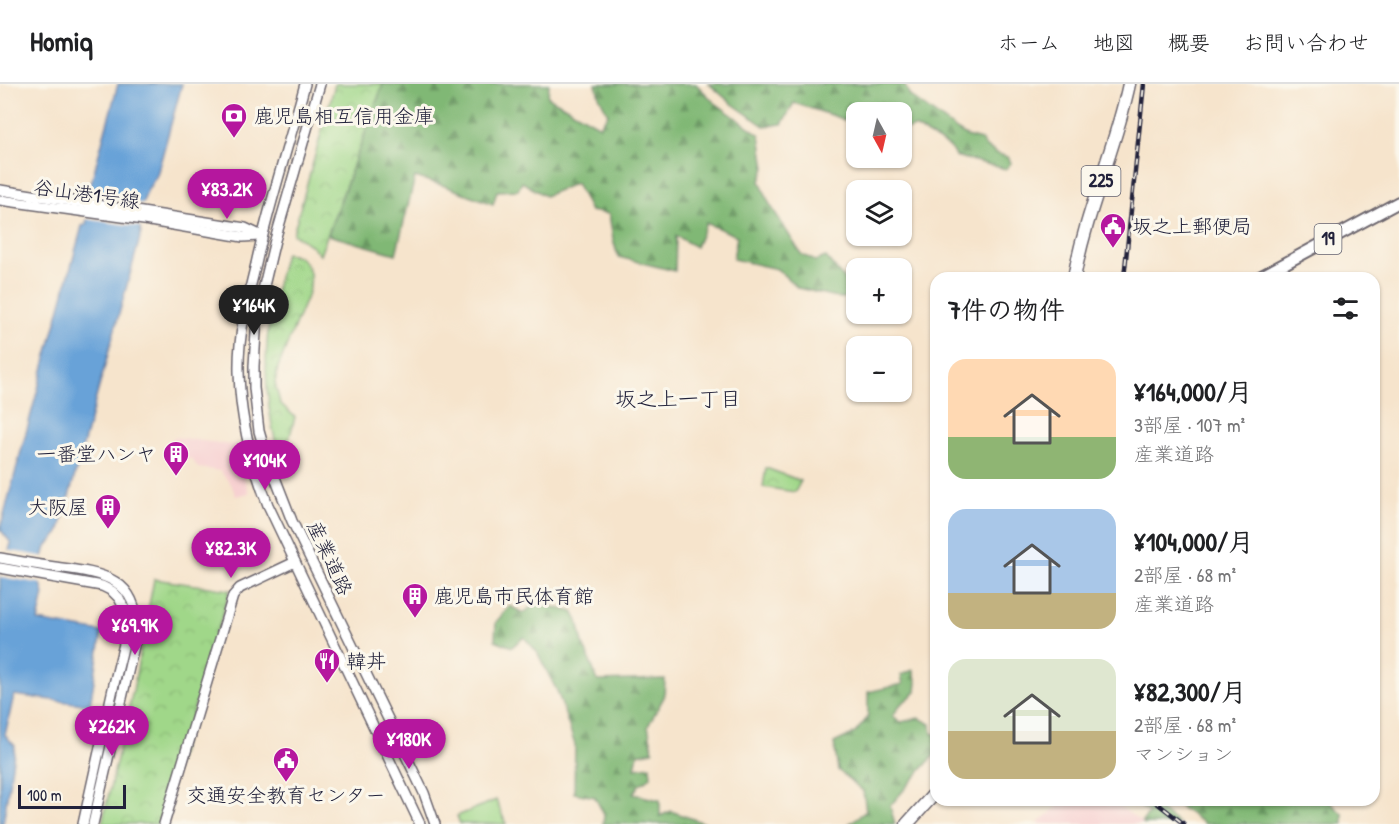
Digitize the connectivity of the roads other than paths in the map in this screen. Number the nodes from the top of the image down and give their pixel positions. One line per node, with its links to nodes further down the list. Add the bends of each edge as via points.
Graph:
1 (305, 84): 8 (main road, 産業道路)
2 (320, 84): 20 (main road, 産業道路, via 274,240 257,315 254,377 259,431 292,521)
3 (1129, 84): 9 (highway, 225)
4 (0, 190): 7 (main road, 谷山港1号線)
5 (0, 200): 7 (main road, 谷山港1号線)
6 (1399, 202): 10 (main road, 19)
7 (88, 207): 8 (main road, 谷山港1号線, via 243,237)
8 (262, 236): 12 (main road, 産業道路, via 241,335 241,401 246,438 260,482)
9 (1075, 272)
10 (1269, 272)
11 (0, 558): 14 (main road)
12 (295, 562): 18 (main road, via 240,588 234,596); 19 (main road, 産業道路)
13 (0, 568): 14 (main road)
14 (50, 571): 16 (main road, via 112,591 127,614 127,632); 17 (main road, via 95,572 111,579 123,587 138,616)
15 (930, 799): 21 (highway)
16 (83, 824)
17 (93, 824)
18 (164, 824)
19 (420, 824)
20 (435, 824)
21 (907, 824)

